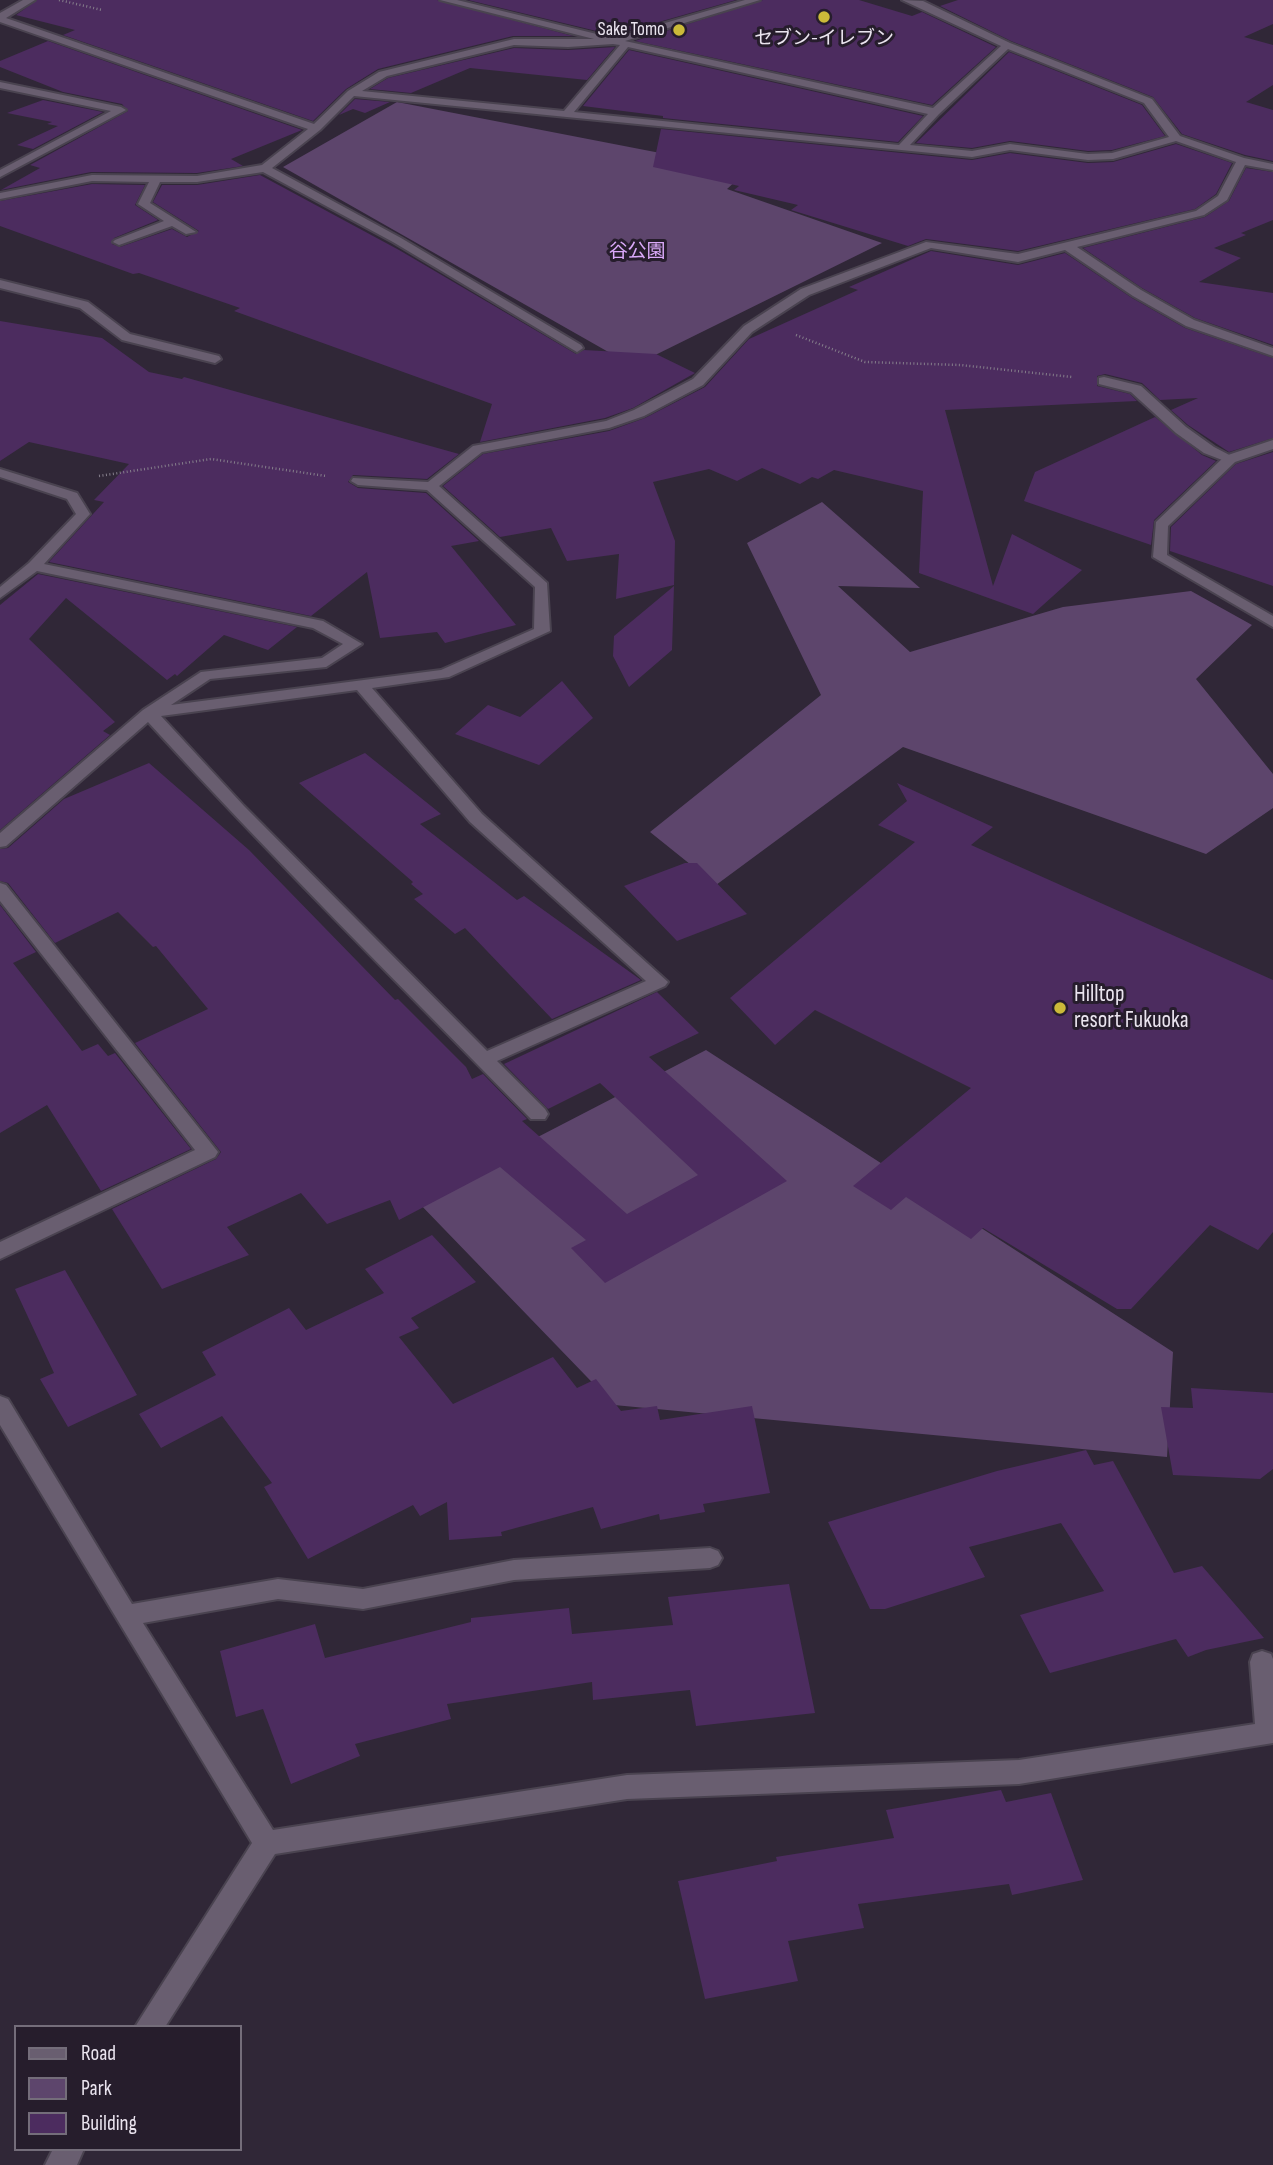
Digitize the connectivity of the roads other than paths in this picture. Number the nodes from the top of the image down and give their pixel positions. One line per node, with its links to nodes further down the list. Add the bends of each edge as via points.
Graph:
1 (30, 0): 6 (street)
2 (445, 0): 7 (street)
3 (755, 0): 7 (street)
4 (907, 0): 5 (street)
5 (923, 1): 9 (street)
6 (0, 18): 14 (street)
7 (613, 41): 8 (street); 11 (street, via 514,42 383,74)
8 (626, 44): 12 (street); 13 (street)
9 (1007, 45): 12 (street); 15 (street, via 1148,102)
10 (0, 85): 20 (street, via 121,110)
11 (352, 93): 13 (street); 14 (street)
12 (935, 112): 16 (street)
13 (567, 114): 16 (street)
14 (316, 128): 19 (street)
15 (1176, 138): 16 (street, via 1114,156 1088,157 1010,147 972,154); 17 (street)
16 (902, 148)
17 (1242, 161): 18 (street); 28 (street, via 1223,198 1200,213)
18 (1273, 167)
19 (264, 168): 21 (street, via 197,179); 30 (street, via 397,240)
20 (0, 174)
21 (156, 179): 23 (street, via 92,178); 25 (street, via 144,204)
22 (0, 184): 23 (street)
23 (24, 190): 24 (street)
24 (0, 196)
25 (173, 222): 26 (street); 27 (street)
26 (190, 233)
27 (119, 242)
28 (1066, 245): 31 (street, via 1190,323); 38 (street, via 1018,258 930,244 805,292 748,329 698,382 639,413 609,424 478,449)
29 (0, 284): 32 (street, via 84,305 126,337)
30 (576, 348)
31 (1273, 352)
32 (215, 359)
33 (1104, 381): 35 (street, via 1136,389 1181,430)
34 (1273, 444): 35 (street)
35 (1230, 459): 41 (street, via 1161,525 1160,557)
36 (0, 473): 39 (street, via 72,496 83,514)
37 (358, 481): 38 (street)
38 (431, 486): 42 (street, via 542,586 541,631 444,674)
39 (34, 566): 40 (street); 43 (street, via 318,624 354,644 326,662 206,675)
40 (0, 594)
41 (1273, 622)
42 (361, 685): 43 (street); 46 (street, via 475,818 659,982)
43 (149, 713): 44 (street); 46 (street)
44 (0, 842)
45 (0, 889): 48 (street, via 208,1153)
46 (483, 1060): 47 (street)
47 (538, 1115)
48 (0, 1251)
49 (0, 1405): 51 (street)
50 (710, 1558): 51 (street, via 514,1570 363,1599 278,1589)
51 (126, 1615): 53 (street)
52 (1262, 1662): 53 (street, via 1268,1732 1019,1772 627,1787)
53 (267, 1843): 54 (street)
54 (150, 2025)

